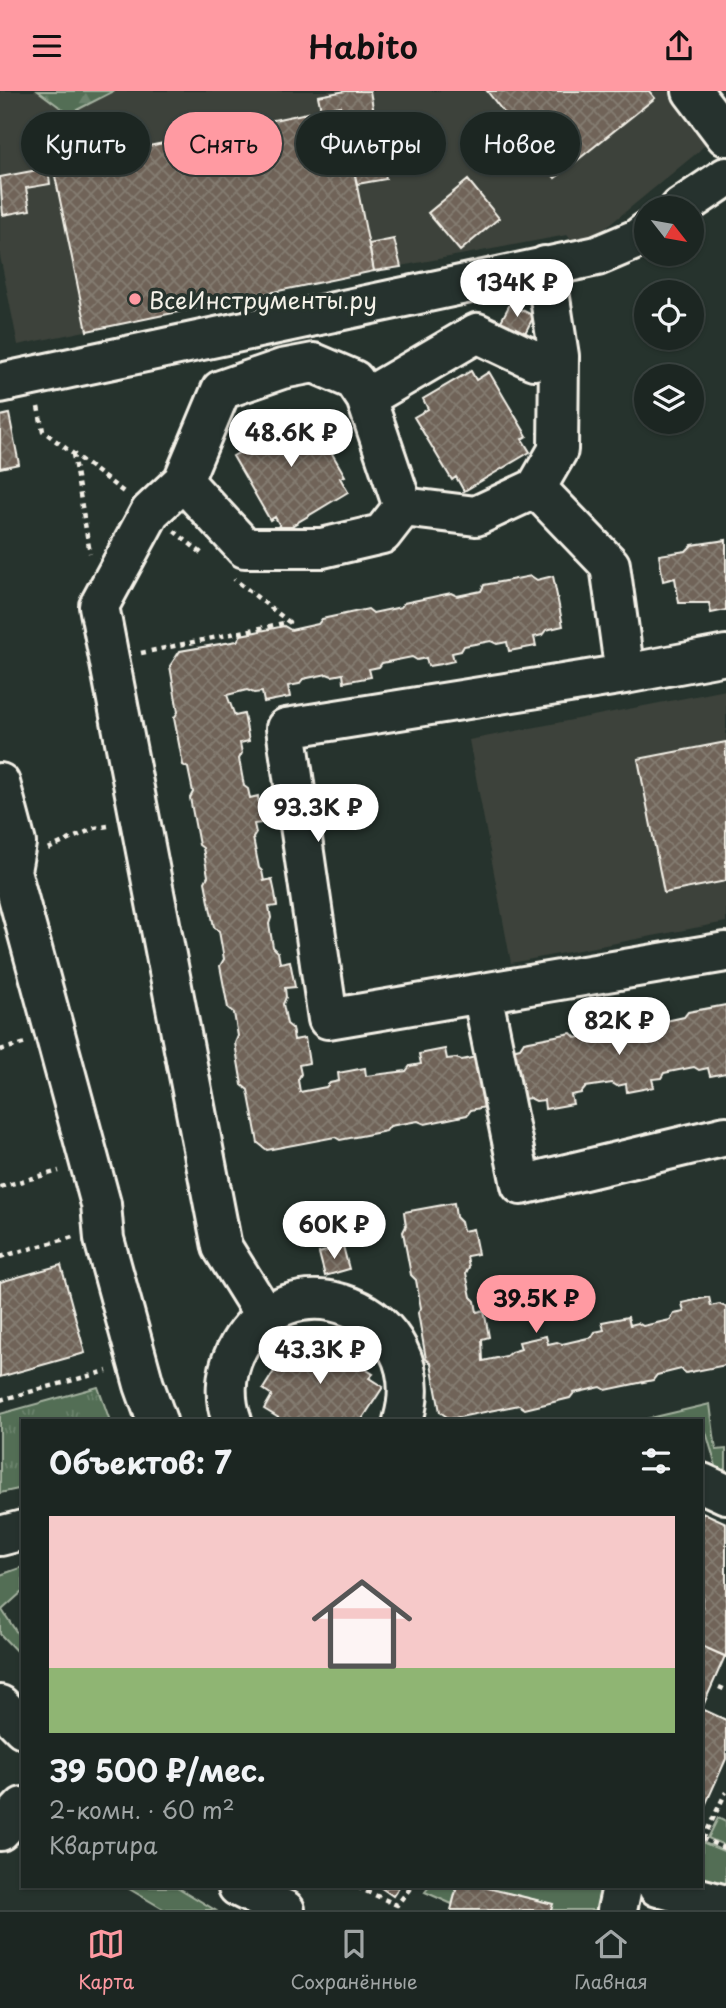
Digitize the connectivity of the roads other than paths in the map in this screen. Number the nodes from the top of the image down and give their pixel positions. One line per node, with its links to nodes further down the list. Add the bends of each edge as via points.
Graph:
1 (692, 91): 2 (street)
2 (726, 136)
3 (726, 177): 4 (street)
4 (698, 196)
5 (634, 240): 6 (street, via 597,256)
6 (545, 266): 7 (street); 8 (street)
7 (559, 356): 9 (street, via 534,360 477,333); 11 (street, via 558,450)
8 (0, 383)
9 (366, 398): 10 (street, via 354,380 314,363 221,390); 12 (street)
10 (183, 481): 12 (street, via 245,548 322,548 382,534); 20 (street, via 150,512 99,606 222,1247)
11 (536, 488): 12 (street, via 476,516); 14 (street, via 610,565)
12 (403, 507)
13 (726, 655): 14 (street)
14 (625, 674): 18 (street, via 286,728 328,1019)
15 (0, 783): 16 (street, via 16,843)
16 (8, 864): 21 (street)
17 (726, 952): 18 (street)
18 (482, 993): 19 (street, via 521,1185)
19 (726, 1136)
20 (265, 1316): 22 (street, via 239,1344 231,1361 227,1399); 23 (street, via 290,1304 319,1299 338,1301 372,1317 386,1330 404,1363 408,1391)
21 (156, 1419)
22 (232, 1419)
23 (402, 1419)
24 (703, 1483): 25 (street)
25 (726, 1494)
26 (21, 1531): 27 (street)
27 (0, 1536)
28 (0, 1705): 29 (street)
29 (21, 1726)
30 (21, 1809): 31 (street)
31 (0, 1831)
32 (240, 1888): 36 (street)
33 (622, 1888): 37 (street)
34 (662, 1888): 35 (street)
35 (726, 1905)
36 (285, 1910)
37 (617, 1910)

